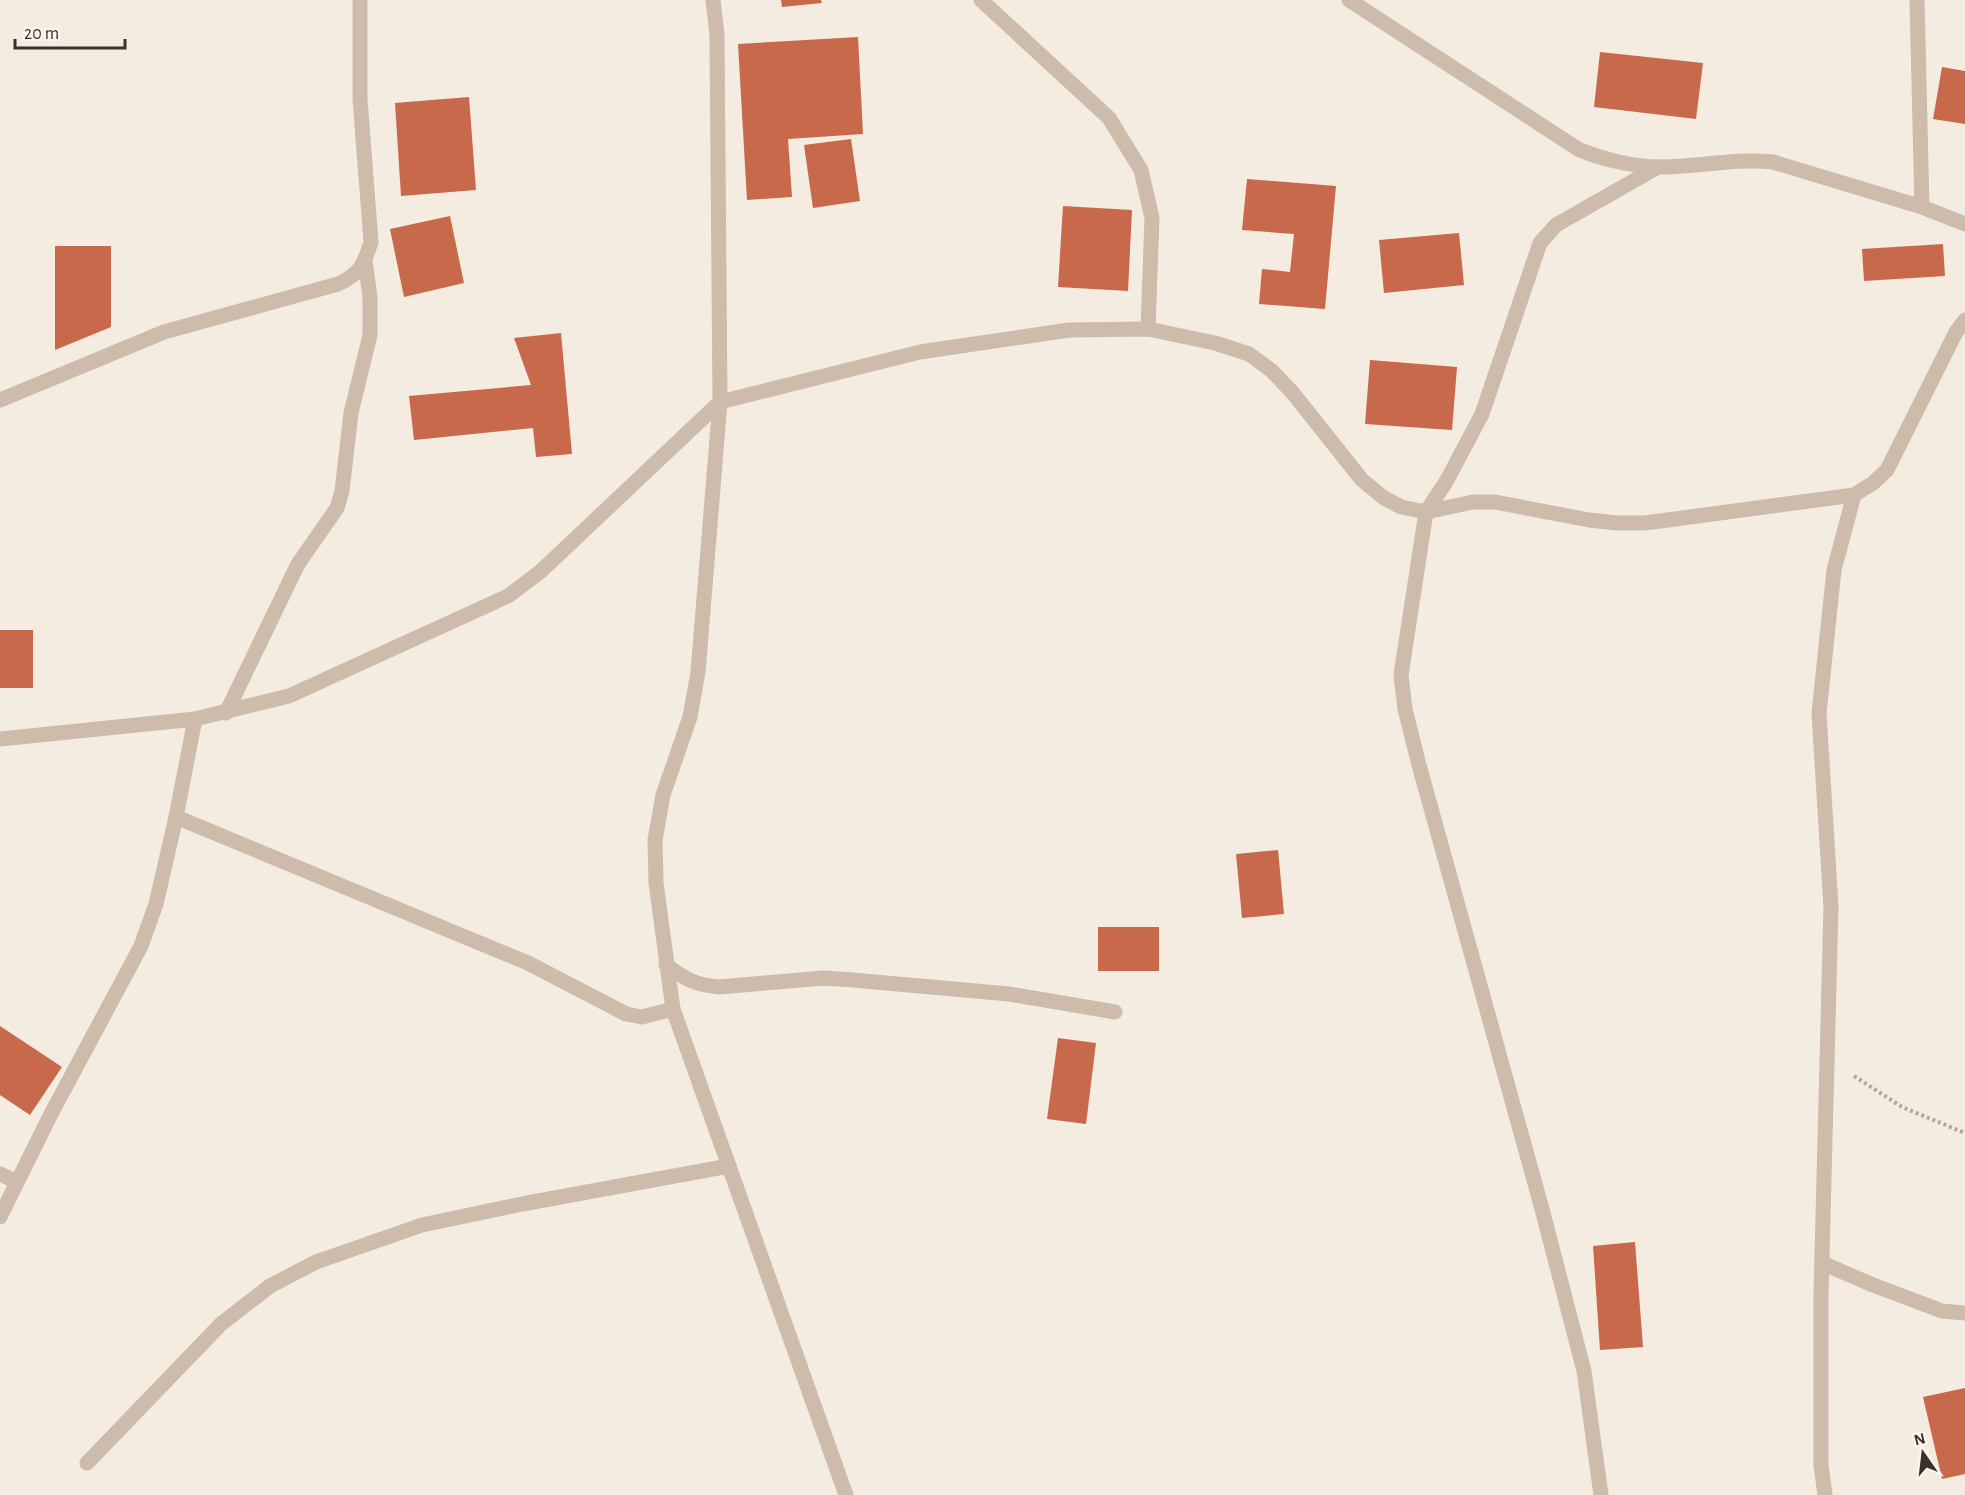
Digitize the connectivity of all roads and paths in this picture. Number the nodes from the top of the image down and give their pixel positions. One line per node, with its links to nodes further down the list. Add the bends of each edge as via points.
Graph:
1 (360, 0): 9 (street, via 360,99 371,242)
2 (713, 0): 13 (street, via 717,36)
3 (981, 0): 11 (street, via 1109,118 1142,170 1152,218)
4 (1349, 0): 6 (street, via 1578,149 1599,158)
5 (1917, 0): 7 (street)
6 (1658, 167): 7 (street, via 1749,159 1773,162); 15 (street, via 1556,225 1540,243 1482,414)
7 (1922, 207): 8 (street)
8 (1965, 224)
9 (365, 261): 12 (street, via 354,276 338,284 164,332); 16 (street, via 370,335 351,413 337,508 298,564)
10 (1965, 320): 14 (street, via 1887,470)
11 (1148, 329): 13 (street, via 1069,330 920,352); 15 (street, via 1250,354 1292,392 1362,480 1401,507)
12 (0, 399)
13 (720, 402): 16 (street, via 540,572 508,596 289,696); 20 (street, via 698,672 690,717 663,795 655,840)
14 (1854, 495): 15 (street, via 1645,523 1589,520 1495,502 1473,502); 23 (street, via 1834,570 1818,713 1831,906)
15 (1426, 512): 33 (street, via 1401,675 1405,709 1584,1371)
16 (226, 713): 17 (street)
17 (195, 719): 18 (street); 19 (street)
18 (0, 739)
19 (176, 817): 21 (street, via 528,963 626,1014 642,1017); 27 (street, via 156,904 141,946)
20 (666, 966): 21 (street); 22 (street, via 689,981 711,986 824,978 1009,993)
21 (674, 1010): 25 (street)
22 (1115, 1012)
23 (1827, 1058): 24 (path, via 1902,1107); 29 (street)
24 (1965, 1133)
25 (729, 1166): 31 (street, via 422,1225 316,1262 270,1286 221,1324); 32 (street)
26 (0, 1174): 27 (street)
27 (17, 1182): 28 (street)
28 (0, 1216)
29 (1822, 1263): 30 (street, via 1942,1311); 34 (street, via 1821,1465)
30 (1965, 1313)
31 (87, 1463)
32 (846, 1495)
33 (1601, 1495)
34 (1825, 1495)

